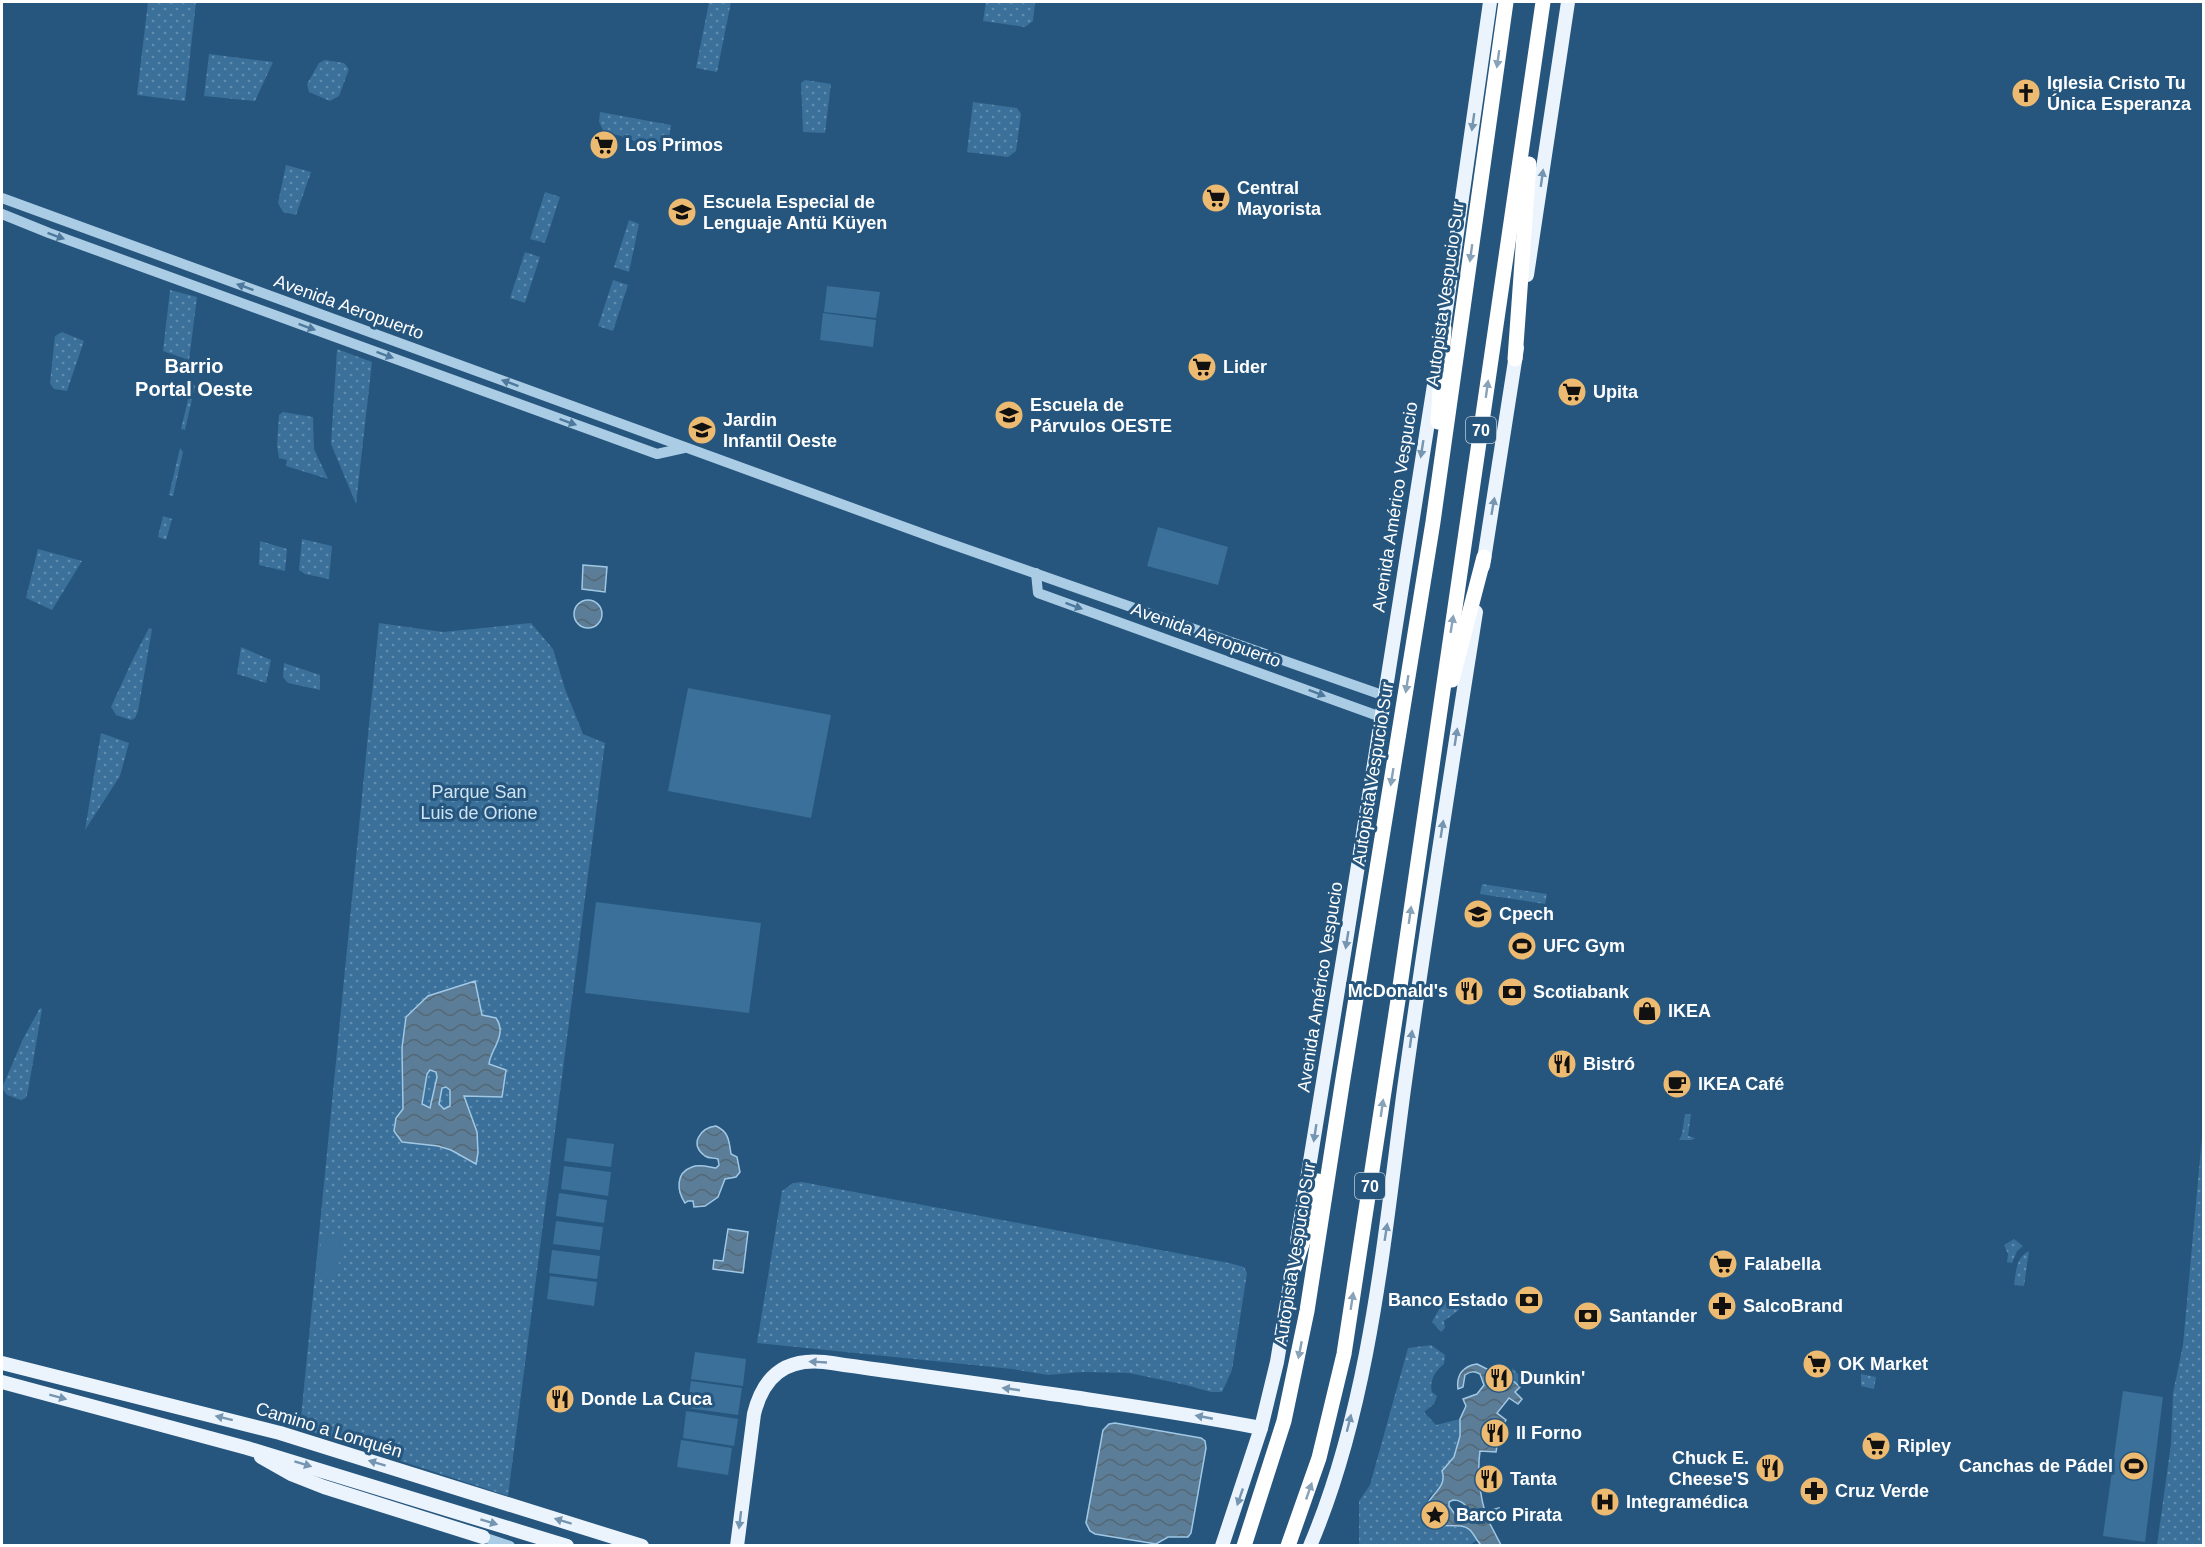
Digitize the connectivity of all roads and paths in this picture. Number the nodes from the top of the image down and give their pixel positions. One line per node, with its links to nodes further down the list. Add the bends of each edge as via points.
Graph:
1 (1490, 2): 8 (main road, Avenida Américo Vespucio, one-way to 8)
2 (1506, 2): 13 (highway, Autopista Vespucio Sur / 70, one-way to 13)
3 (1543, 2): 5 (highway, 70)
4 (1568, 2): 9 (main road, one-way to 4)
5 (1527, 116): 9 (highway, via 1528,172); 20 (highway, 70, one-way to 5)
6 (2, 198): 10 (street, Avenida Aeropuerto, one-way to 6)
7 (2, 214): 12 (street, Avenida Aeropuerto, one-way to 12)
8 (1444, 329): 13 (highway); 18 (main road, Avenida Américo Vespucio, one-way to 18)
9 (1515, 359): 14 (main road, one-way to 9)
10 (663, 440): 11 (street, Avenida Aeropuerto); 12 (street)
11 (685, 447): 12 (street); 15 (street, Avenida Aeropuerto)
12 (657, 454)
13 (1433, 522): 21 (highway, Autopista Vespucio Sur / 70, one-way to 21)
14 (1484, 557): 20 (highway); 28 (main road, one-way to 14, via 1346,1437 1377,1290)
15 (1036, 573): 16 (street, Avenida Aeropuerto); 17 (street, Avenida Aeropuerto, one-way to 17, via 1038,593)
16 (1292, 664): 17 (street); 18 (street, Avenida Aeropuerto)
17 (1287, 682): 19 (street, Avenida Aeropuerto, one-way to 19)
18 (1384, 696): 19 (main road, Avenida Américo Vespucio)
19 (1381, 717): 22 (main road, Avenida Américo Vespucio, one-way to 22)
20 (1434, 744): 35 (highway, 70, one-way to 20, via 1319,1458 1344,1354)
21 (1341, 1085): 22 (highway); 34 (highway, Autopista Vespucio Sur / 70, one-way to 34, via 1300,1348 1276,1448)
22 (1291, 1277): 25 (main road, Avenida Américo Vespucio)
23 (2, 1363): 31 (main road, Camino a Lonquén, one-way to 23, via 280,1433)
24 (2, 1382): 26 (main road, one-way to 26)
25 (1261, 1428): 32 (main road, one-way to 32, via 824,1362 798,1363 771,1377 759,1397); 33 (main road, Avenida Américo Vespucio, one-way to 33)
26 (247, 1448): 27 (main road, via 304,1480); 30 (main road, one-way to 30)
27 (483, 1537): 29 (street)
28 (1312, 1543)
29 (510, 1545)
30 (567, 1545)
31 (642, 1545)
32 (737, 1545)
33 (1222, 1545)
34 (1244, 1545)
35 (1288, 1545)

